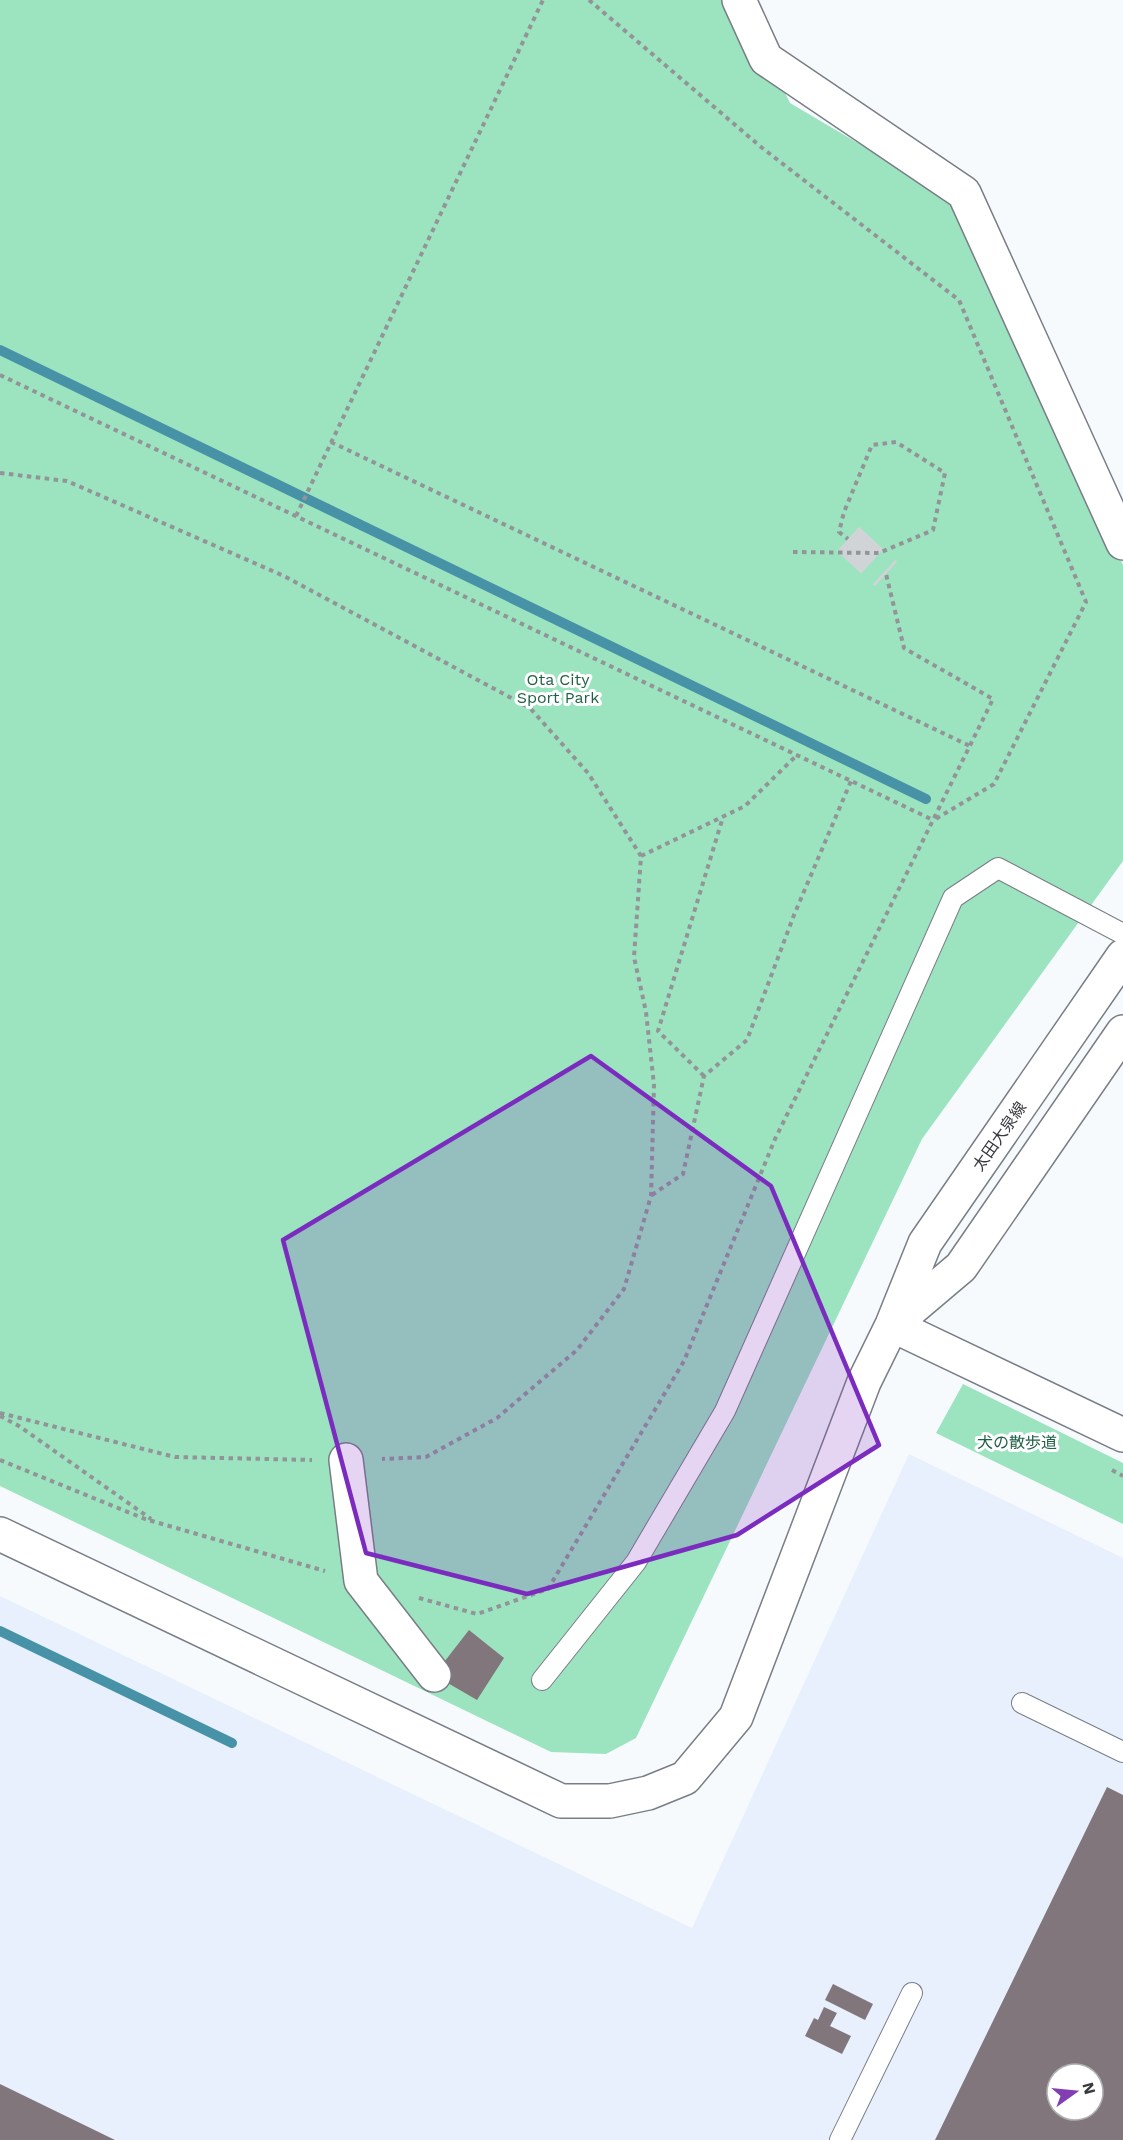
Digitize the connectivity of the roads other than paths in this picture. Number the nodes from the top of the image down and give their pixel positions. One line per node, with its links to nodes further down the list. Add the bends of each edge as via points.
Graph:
1 (739, 0): 2 (street, via 766,59 964,193)
2 (1123, 543)
3 (1123, 934): 11 (lane, via 998,868 953,898 725,1411 636,1562)
4 (1123, 956): 6 (street, 太田大泉線, via 925,1243)
5 (1123, 1032): 6 (street, via 961,1267)
6 (892, 1325): 7 (street); 9 (street, 太田大泉線, via 864,1382 736,1717 685,1778 648,1793 610,1801 561,1801)
7 (1123, 1435)
8 (346, 1460): 10 (street, via 362,1581)
9 (0, 1534)
10 (434, 1675)
11 (542, 1680)
12 (1022, 1702): 13 (lane)
13 (1123, 1752)
14 (912, 1993): 15 (lane)
15 (840, 2140)

